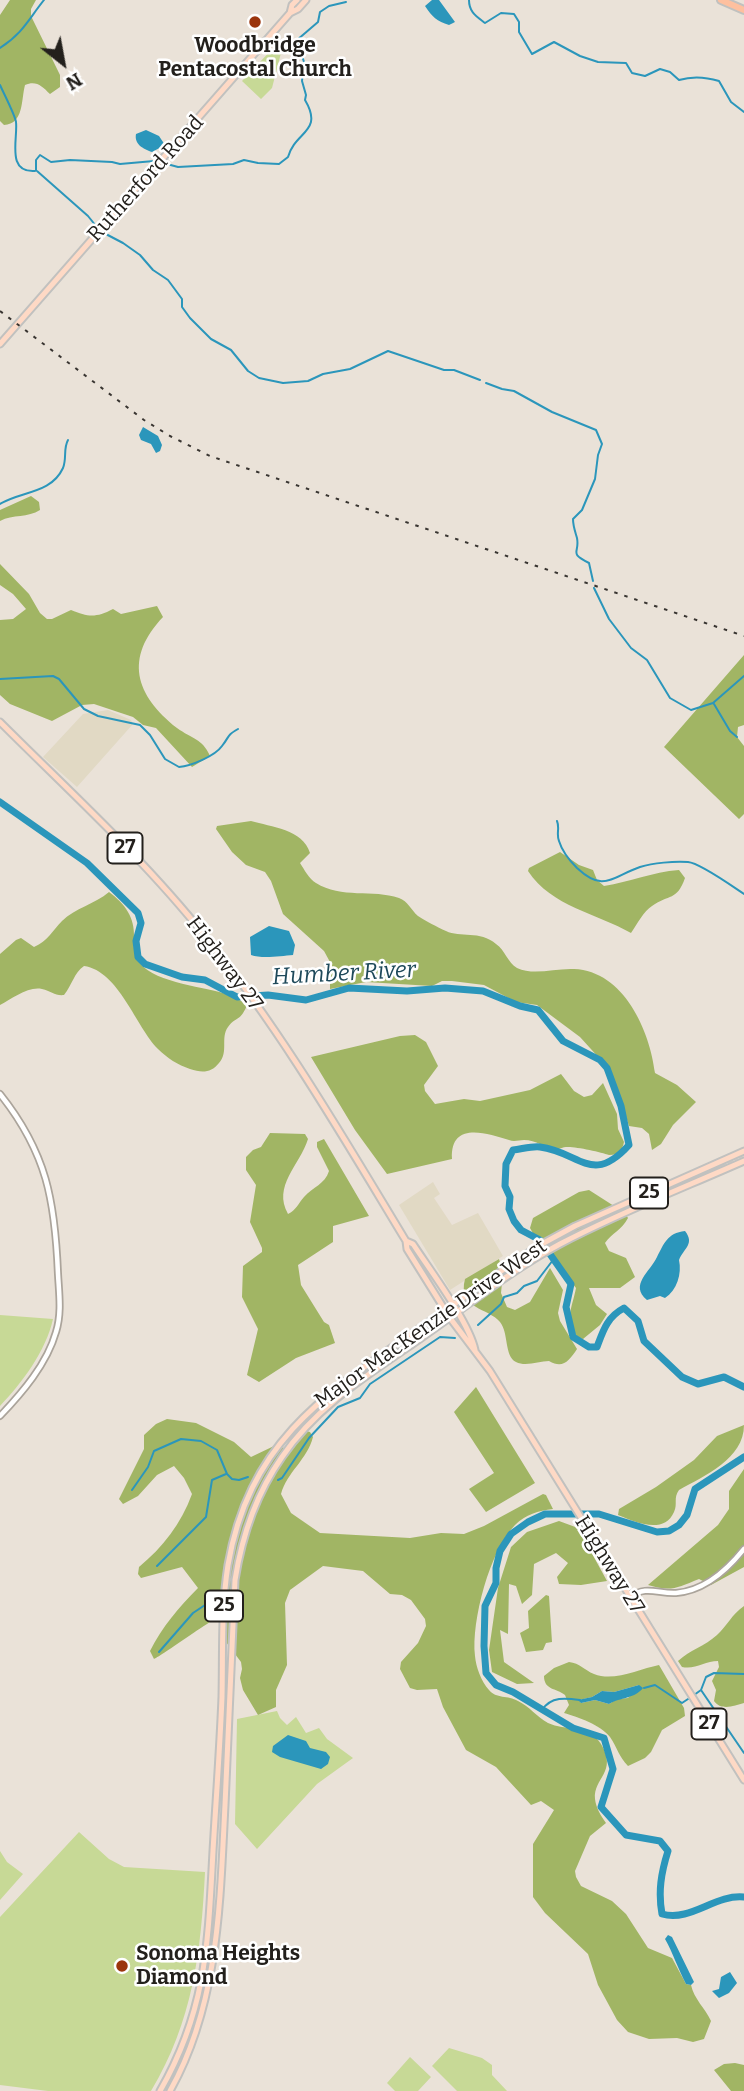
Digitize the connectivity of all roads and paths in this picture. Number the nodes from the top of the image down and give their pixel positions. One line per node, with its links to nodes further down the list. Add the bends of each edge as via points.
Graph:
1 (297, 0): 7 (main road, Rutherford Road)
2 (306, 0): 7 (main road, Rutherford Road)
3 (716, 0): 5 (highway)
4 (721, 0): 5 (highway)
5 (736, 5): 6 (highway)
6 (744, 10)
7 (290, 13): 8 (main road, Rutherford Road)
8 (0, 344)
9 (0, 722): 13 (main road, Highway 27 / 27, via 158,881 206,936 291,1055)
10 (0, 1094): 19 (street, via 29,1138 49,1188 60,1306 53,1341 25,1389)
11 (744, 1150): 14 (main road, Major MacKenzie Drive West / 25, via 554,1237)
12 (744, 1161): 16 (main road, Major MacKenzie Drive West / 25, via 559,1245)
13 (406, 1241): 14 (main road, Highway 27 / 27, via 413,1244); 15 (main road, Highway 27 / 27)
14 (452, 1305): 15 (main road, Major MacKenzie Drive West / 25); 16 (main road, Highway 27 / 27)
15 (445, 1310): 17 (main road, Highway 27 / 27); 23 (main road, Major MacKenzie Drive West / 25, via 306,1413 268,1460 242,1514 225,1588 207,1956 189,2028)
16 (457, 1313): 17 (main road, Major MacKenzie Drive West / 25); 18 (main road, Highway 27 / 27)
17 (450, 1318): 18 (main road, Highway 27 / 27); 24 (main road, Major MacKenzie Drive West / 25, via 321,1411 283,1455 255,1505 235,1580 214,1955 196,2032)
18 (475, 1350): 21 (main road, Highway 27 / 27)
19 (0, 1416)
20 (744, 1549): 21 (street, via 725,1570 698,1587 673,1593 647,1588)
21 (630, 1597): 22 (main road, Highway 27 / 27)
22 (744, 1780)
23 (160, 2091)
24 (170, 2091)

